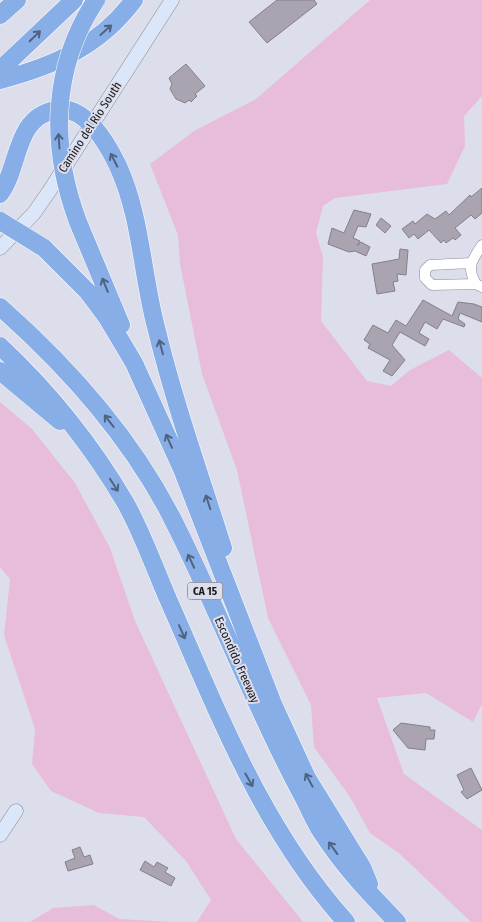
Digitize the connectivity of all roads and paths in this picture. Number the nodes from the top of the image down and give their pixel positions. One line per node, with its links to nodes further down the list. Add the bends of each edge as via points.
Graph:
1 (17, 0): 6 (highway)
2 (74, 0): 7 (highway, one-way to 2)
3 (96, 0): 19 (highway, one-way to 3, bridge, via 78,222 61,165 59,113 63,80 71,50)
4 (134, 0): 8 (highway, one-way to 4, via 41,69 80,50 107,30)
5 (172, 0): 9 (street, Camino del Rio South)
6 (0, 15)
7 (0, 70)
8 (0, 80)
9 (91, 126): 10 (highway, via 78,113 66,109 40,115 24,135); 13 (street, Camino del Rio South, via 34,213); 23 (highway, one-way to 9, via 155,326 130,198 104,140)
10 (0, 194)
11 (0, 221): 19 (highway, bridge, via 44,248 88,292)
12 (482, 245): 14 (street)
13 (0, 248)
14 (471, 263): 15 (street, via 470,274); 15 (street, via 430,265 425,270 425,278 432,285)
15 (479, 285)
16 (0, 307): 26 (highway, Escondido Freeway / CA 15, one-way to 16, via 321,832 273,741 170,515 145,474 82,386)
17 (0, 346): 22 (highway, CA 15, via 62,410)
18 (0, 361): 21 (highway)
19 (134, 363): 23 (highway, one-way to 19, via 182,469)
20 (0, 371): 21 (highway)
21 (40, 405): 22 (highway)
22 (87, 444): 27 (highway, CA 15, one-way to 27, via 126,503 242,766 270,818 299,863)
23 (246, 633): 26 (highway, one-way to 23, via 362,866 307,778 273,704)
24 (16, 811): 25 (street)
25 (0, 835)
26 (375, 899): 28 (highway, Escondido Freeway / CA 15)
27 (346, 922)
28 (397, 922)

